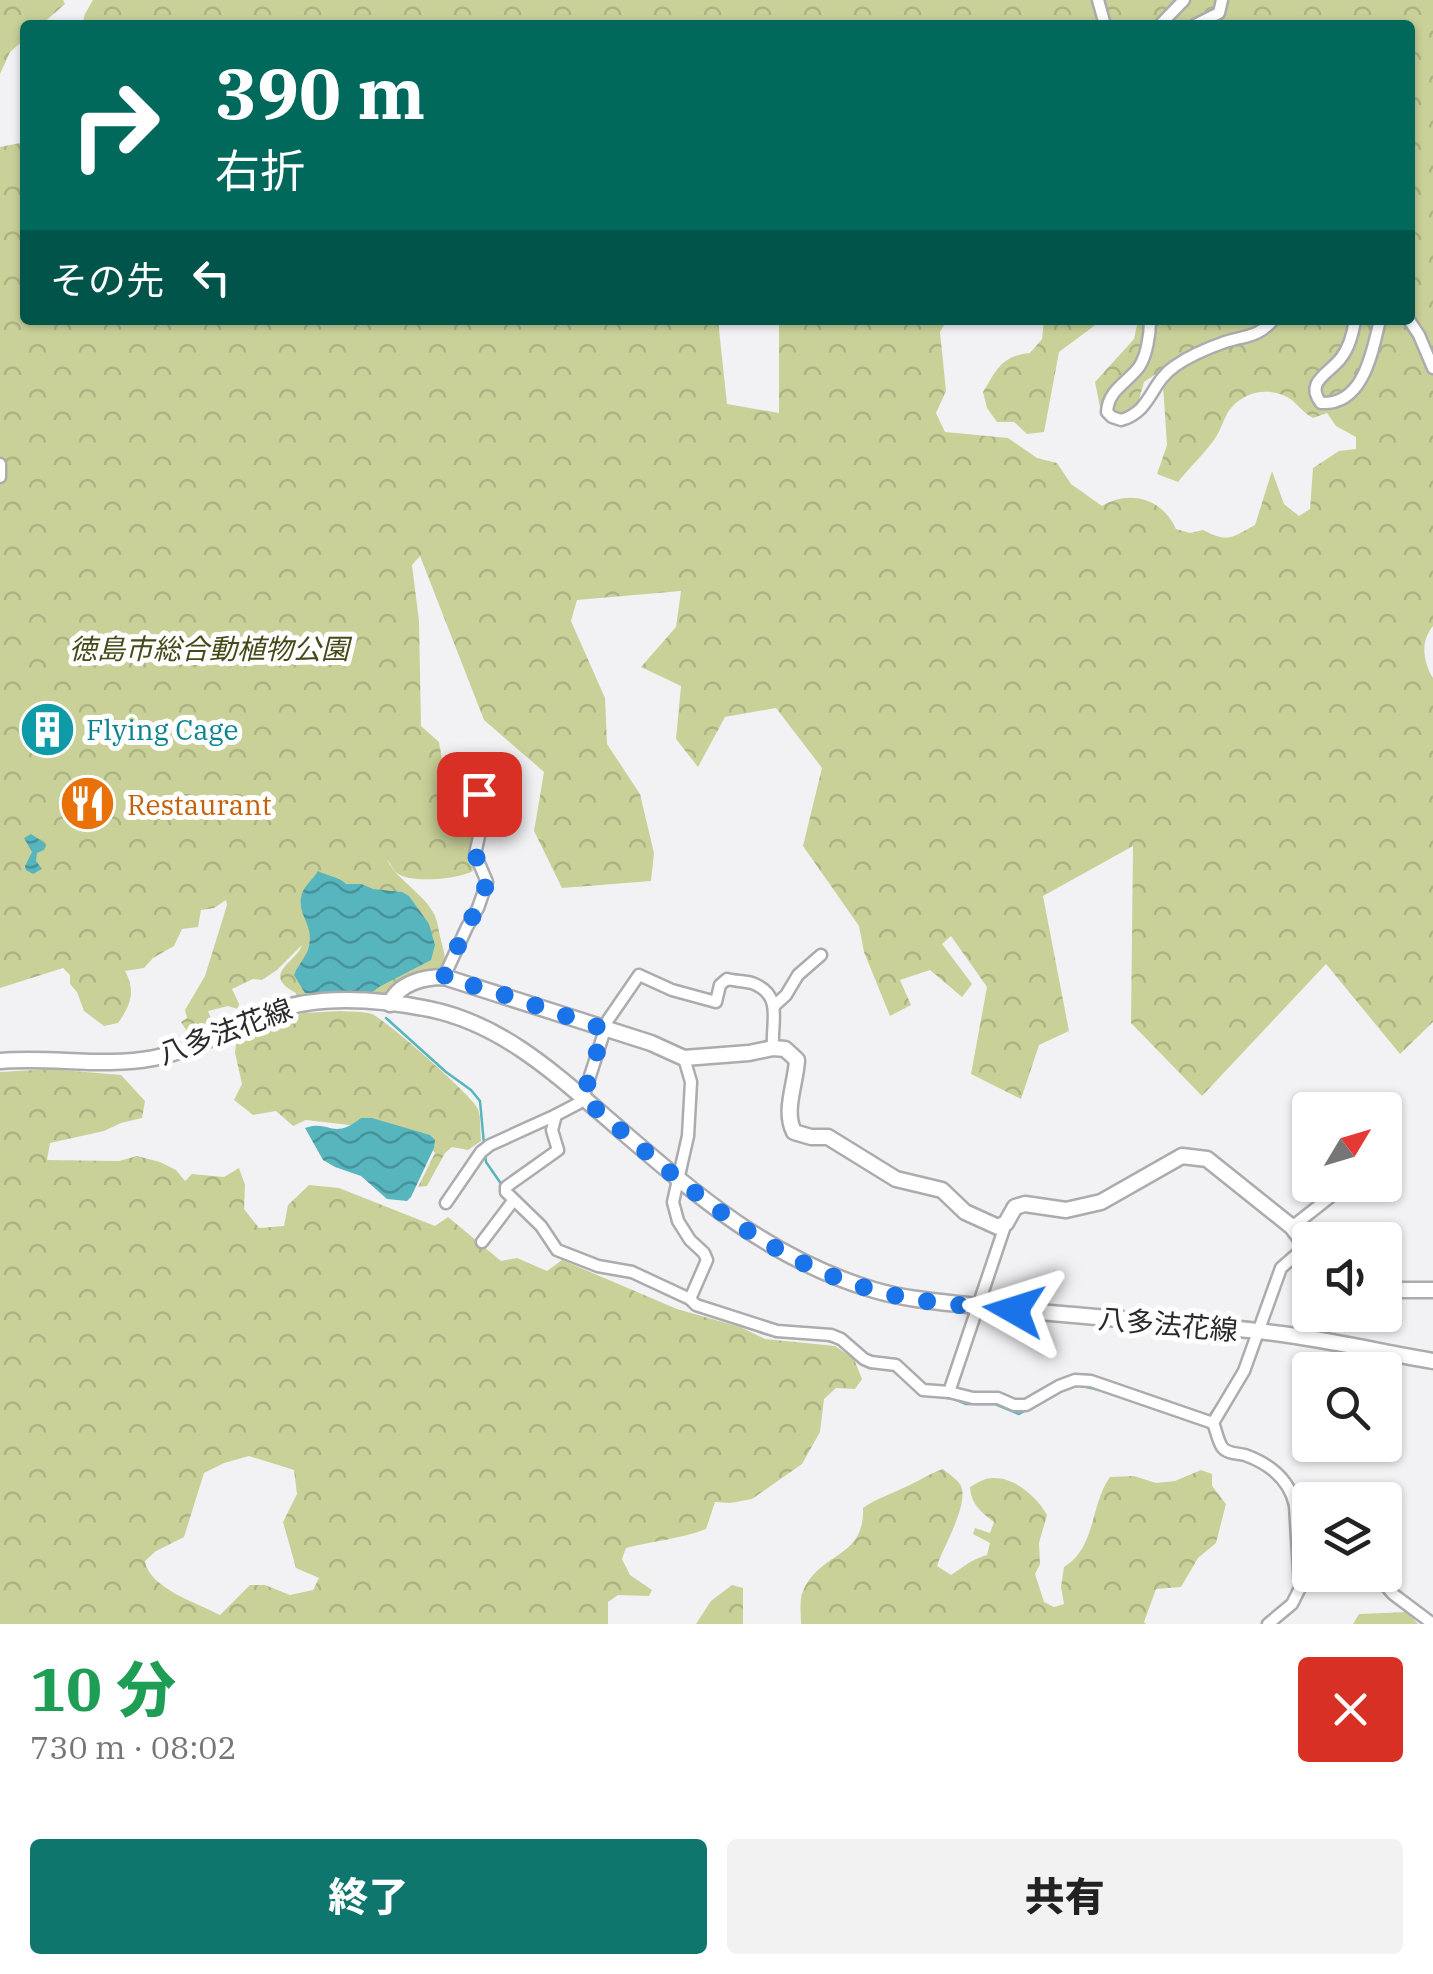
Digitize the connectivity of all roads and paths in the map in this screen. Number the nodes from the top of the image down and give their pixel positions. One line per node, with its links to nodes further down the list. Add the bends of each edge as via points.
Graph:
1 (1184, 0): 3 (street)
2 (1222, 0): 4 (street, via 1219,13)
3 (1165, 20)
4 (1205, 20)
5 (1149, 325): 6 (street, via 1139,367 1109,400 1112,418 1139,412 1174,366)
6 (1267, 325)
7 (1354, 325): 8 (street, via 1340,360 1315,388 1321,403 1347,396 1362,379)
8 (1379, 325)
9 (1413, 325): 10 (street)
10 (1433, 368)
11 (0, 464): 12 (street)
12 (0, 477)
13 (480, 783): 15 (street, via 475,854 487,882)
14 (821, 955): 17 (street)
15 (444, 977): 16 (main road, via 409,984); 18 (main road)
16 (390, 1004): 21 (main road, 八多法花線, via 306,1002 129,1062); 22 (main road, 八多法花線, via 485,1028)
17 (774, 1006): 18 (street, via 766,991 749,982 727,979 716,1002 638,975); 19 (street)
18 (604, 1029): 20 (main road); 22 (street)
19 (773, 1048): 20 (main road); 29 (main road, via 798,1060 794,1132 828,1137 896,1178 942,1190 965,1212 998,1227)
20 (684, 1058): 24 (street, via 690,1106)
21 (0, 1061)
22 (583, 1098): 23 (street); 24 (main road, 八多法花線)
23 (556, 1115): 25 (street, via 558,1150 506,1186); 26 (street, via 481,1152)
24 (677, 1178): 35 (street, via 678,1222 706,1260); 36 (main road, 八多法花線, via 757,1238 814,1269 875,1291)
25 (512, 1201): 31 (street); 35 (street, via 557,1250 632,1272)
26 (446, 1202)
27 (1323, 1202): 28 (street)
28 (1297, 1222)
29 (1006, 1223): 30 (main road, via 1025,1204 1066,1210 1101,1202 1182,1156 1207,1159); 36 (street)
30 (1292, 1226)
31 (482, 1242)
32 (1292, 1260): 37 (street, via 1281,1268)
33 (1402, 1290): 34 (main road)
34 (1433, 1290)
35 (690, 1299): 39 (street, via 777,1331 832,1335 870,1362 896,1365 924,1390)
36 (979, 1306): 37 (main road, 八多法花線); 39 (street)
37 (1260, 1332): 38 (main road, 八多法花線); 40 (street)
38 (1433, 1361)
39 (949, 1392): 40 (street, via 1014,1406 1075,1380 1092,1381)
40 (1214, 1423): 41 (street, via 1226,1451 1260,1462)
41 (1292, 1490)
42 (1298, 1592): 44 (street)
43 (1391, 1592): 45 (street)
44 (1268, 1624)
45 (1433, 1624)

